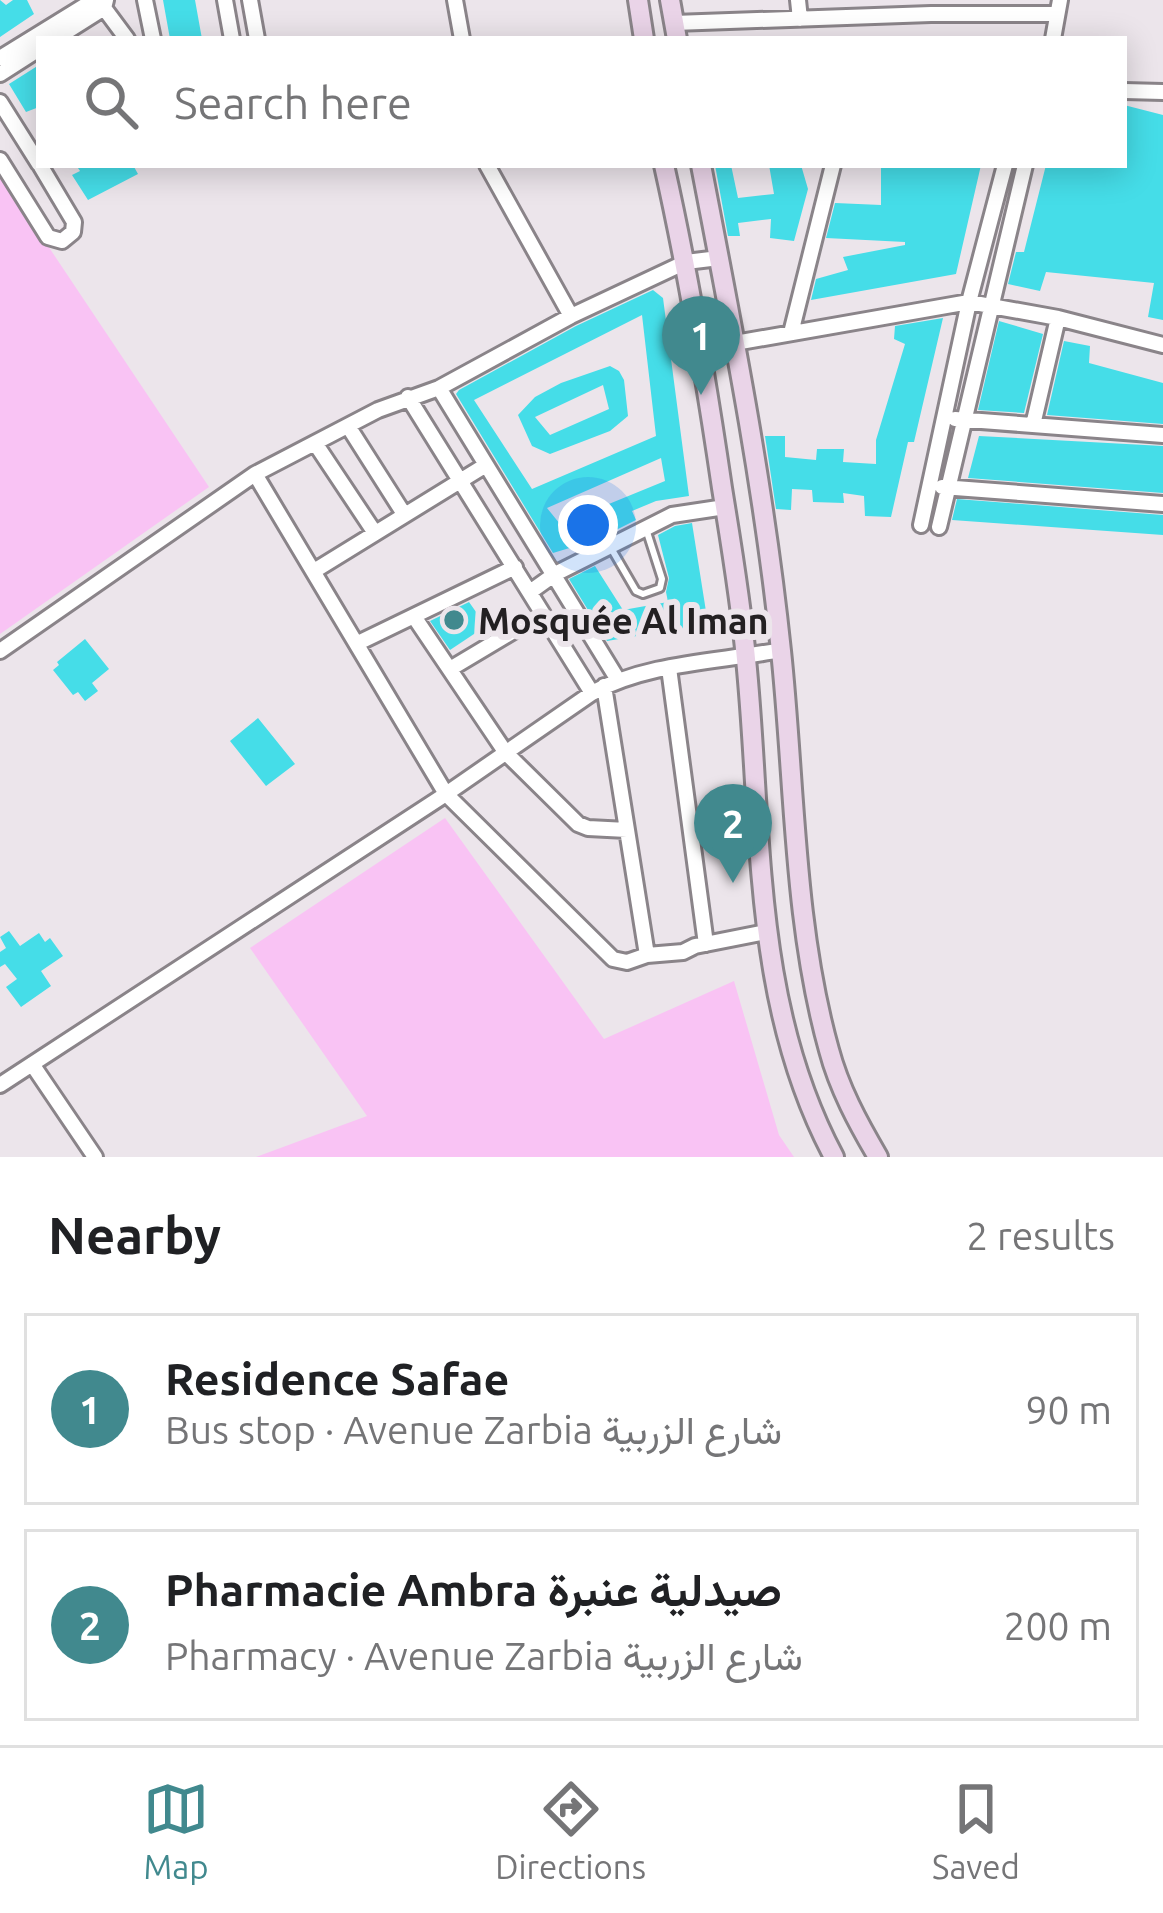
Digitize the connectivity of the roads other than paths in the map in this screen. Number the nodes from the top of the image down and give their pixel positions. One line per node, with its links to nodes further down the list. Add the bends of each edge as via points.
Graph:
1 (145, 0): 19 (street)
2 (225, 0): 20 (street)
3 (250, 0): 21 (street)
4 (455, 0): 22 (street)
5 (638, 0): 23 (main road)
6 (670, 0): 15 (main road)
7 (799, 0): 14 (street)
8 (95, 2): 10 (street); 17 (street); 18 (street)
9 (1057, 5): 13 (street); 24 (street)
10 (68, 6): 16 (street)
11 (930, 7): 12 (street); 13 (street)
12 (868, 8): 14 (street)
13 (994, 8)
14 (800, 19): 15 (street)
15 (676, 31)
16 (37, 36)
17 (58, 36)
18 (124, 36)
19 (152, 36)
20 (231, 36)
21 (256, 36)
22 (461, 36)
23 (644, 36)
24 (1053, 36)
25 (36, 37): 27 (street)
26 (36, 51): 28 (street)
27 (0, 58)
28 (0, 74)
29 (1127, 91): 30 (street)
30 (1163, 92)
31 (0, 102): 33 (street)
32 (0, 160): 34 (street, via 48,237 62,241 74,222)
33 (36, 160)
34 (41, 168)
35 (489, 168): 47 (street)
36 (665, 168): 44 (main road)
37 (702, 168): 43 (main road)
38 (832, 168): 49 (street)
39 (1004, 168): 41 (street)
40 (1024, 168): 42 (street)
41 (983, 247): 42 (street); 45 (street)
42 (1006, 249): 46 (street)
43 (719, 258): 44 (street); 50 (main road)
44 (686, 262): 47 (street); 52 (main road)
45 (969, 302): 46 (street); 49 (street); 55 (street)
46 (993, 305): 48 (street); 56 (street)
47 (571, 316): 53 (street)
48 (1058, 318): 51 (street); 57 (street)
49 (791, 332): 50 (street)
50 (736, 342): 52 (street); 82 (main road)
51 (1163, 345)
52 (701, 349): 67 (main road)
53 (439, 388): 54 (street); 61 (street)
54 (408, 397): 58 (street); 63 (street)
55 (944, 417): 56 (street); 64 (street)
56 (962, 421): 57 (street); 65 (street)
57 (1033, 424): 59 (street)
58 (348, 425): 60 (street); 68 (street)
59 (1163, 435)
60 (314, 443): 62 (street); 72 (street)
61 (486, 465): 63 (street); 73 (street)
62 (255, 474): 76 (street); 83 (street)
63 (458, 481): 68 (street); 75 (street)
64 (931, 486): 65 (street); 69 (street)
65 (948, 488): 66 (street); 70 (street)
66 (1163, 504)
67 (725, 507): 71 (street, via 672,515); 84 (main road)
68 (404, 514): 72 (street)
69 (921, 525)
70 (939, 527)
71 (646, 529): 74 (street); 74 (lane, via 660,588 635,591)
72 (375, 533): 76 (street)
73 (534, 544): 75 (street); 77 (street)
74 (611, 548): 77 (street)
75 (512, 563): 78 (street); 80 (street)
76 (314, 571): 81 (street)
77 (555, 574): 78 (street); 87 (street)
78 (530, 592): 79 (street)
79 (542, 614): 86 (street); 87 (street)
80 (415, 618): 81 (street); 86 (street)
81 (358, 644): 89 (street)
82 (781, 650): 84 (street); 98 (main road, via 817,999 840,1083)
83 (0, 651)
84 (746, 657): 85 (street); 91 (main road)
85 (669, 668): 87 (street); 92 (street)
86 (450, 669): 88 (street)
87 (604, 686): 88 (street); 90 (street)
88 (506, 753): 89 (street); 90 (street, via 578,824)
89 (446, 794): 93 (street, via 614,959); 94 (street)
90 (627, 830): 93 (street)
91 (766, 932): 92 (street); 97 (main road, via 798,1075)
92 (706, 944): 93 (street)
93 (647, 955)
94 (32, 1064): 95 (street); 96 (street)
95 (0, 1085)
96 (95, 1157)
97 (834, 1157)
98 (878, 1157)

